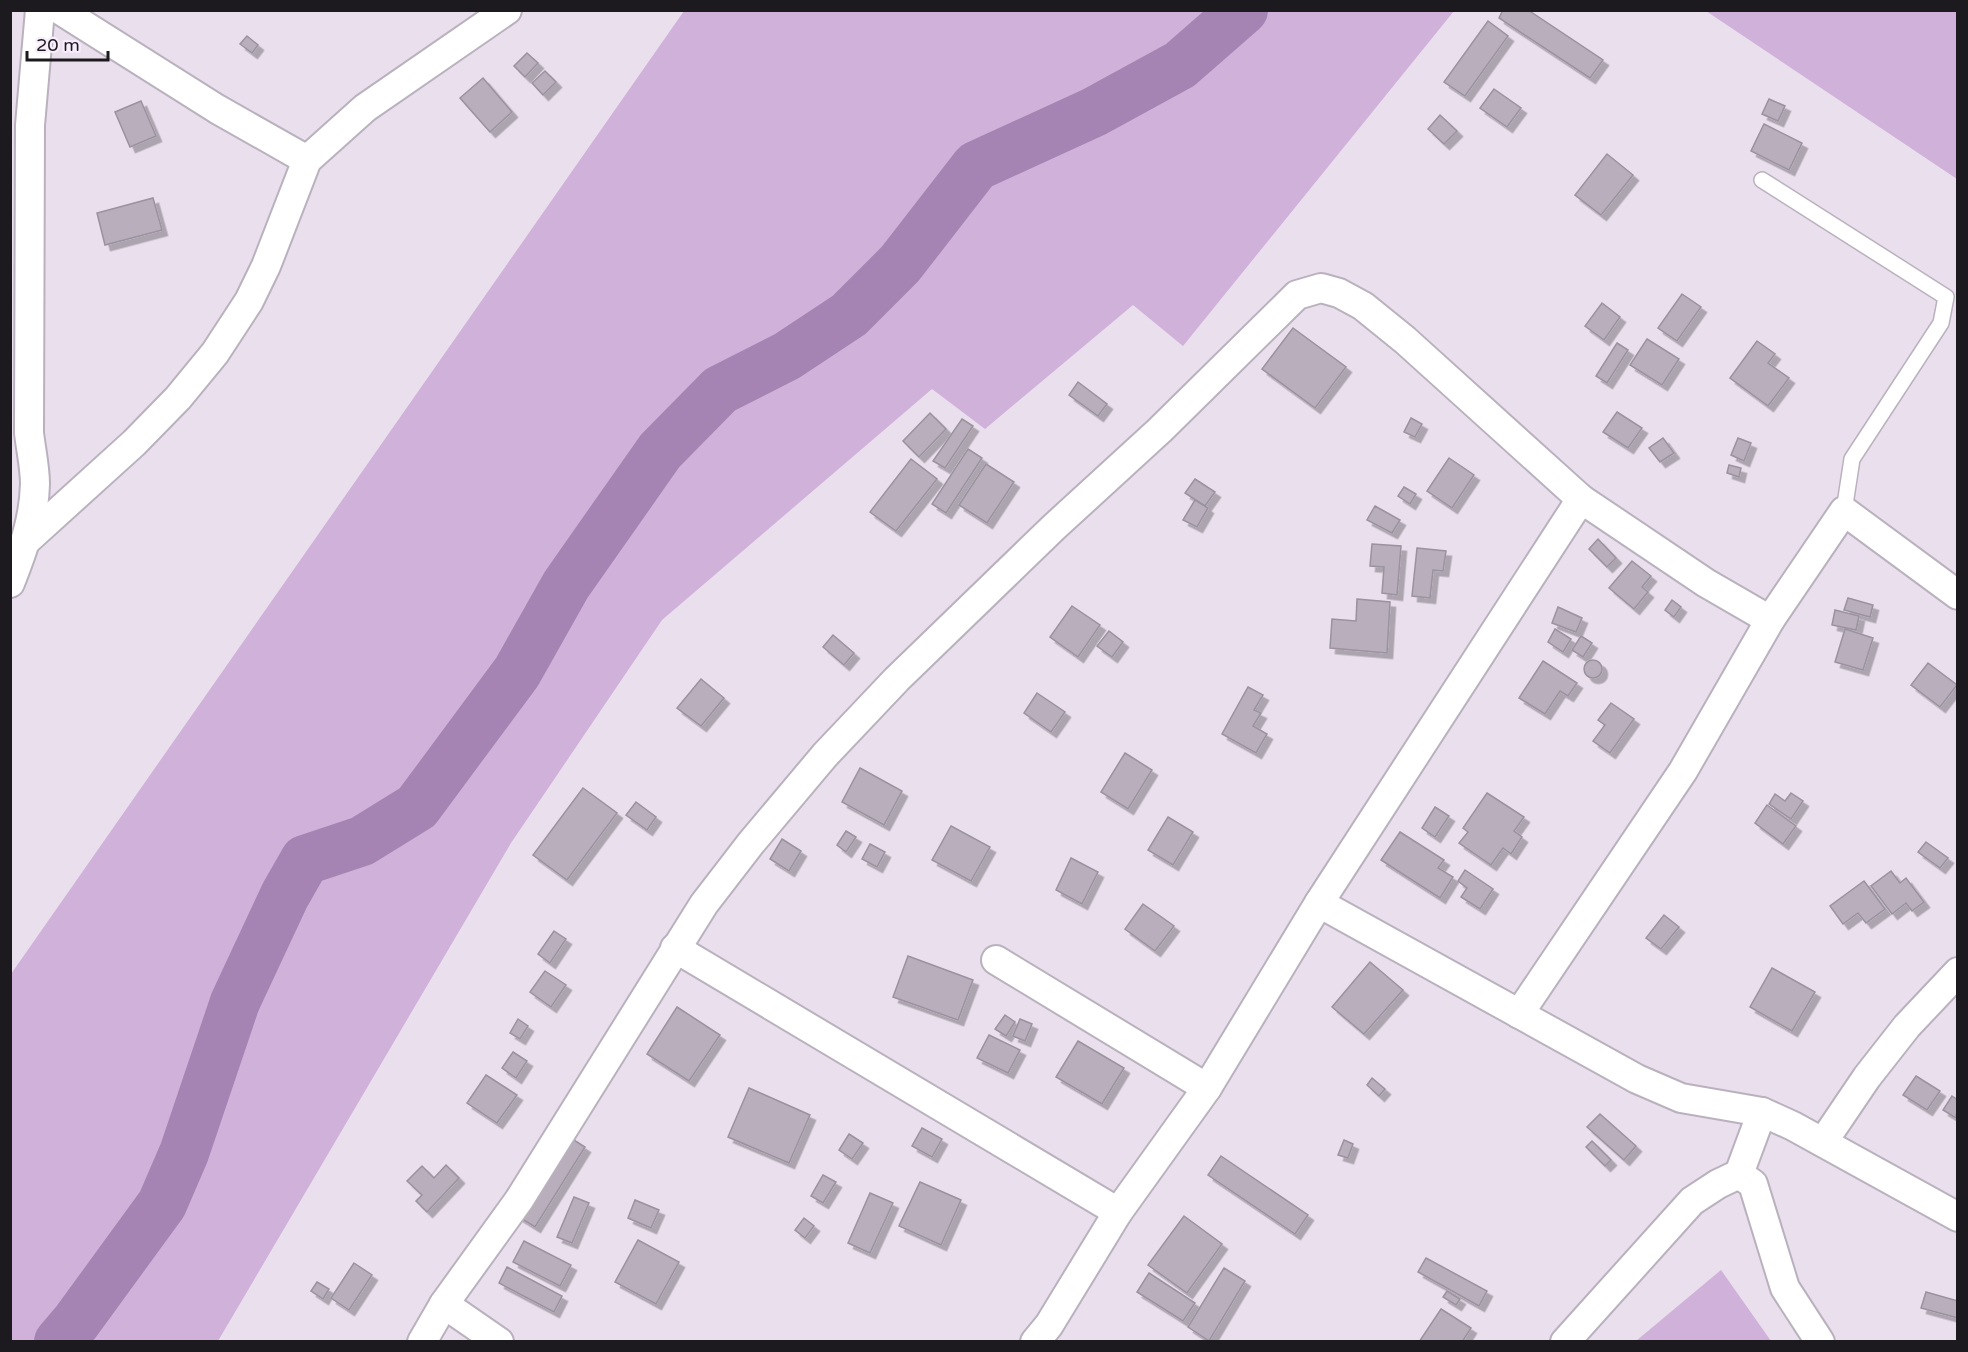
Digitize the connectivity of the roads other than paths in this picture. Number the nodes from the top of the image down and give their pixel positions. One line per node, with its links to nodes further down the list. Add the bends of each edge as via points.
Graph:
1 (40, 10): 6 (street, via 30,125)
2 (60, 10): 4 (street, via 217,109)
3 (507, 10): 4 (street, via 365,108)
4 (307, 160): 9 (street, via 266,266 249,301 215,353 134,443)
5 (1762, 180): 8 (lane, via 1946,297 1941,323 1852,459)
6 (20, 430): 9 (street, via 35,482)
7 (1581, 499): 12 (street, via 1706,583); 13 (street); 14 (street, via 1363,306 1321,288 1297,295 881,696 751,843)
8 (1844, 511): 11 (street); 12 (street)
9 (28, 539): 10 (street)
10 (10, 583)
11 (1958, 595)
12 (1770, 620): 17 (street, via 1683,771)
13 (1319, 903): 17 (street); 18 (street)
14 (675, 948): 22 (street); 24 (street, via 519,1200)
15 (996, 960): 18 (street)
16 (1958, 972): 20 (street, via 1907,1026)
17 (1520, 1014): 19 (street, via 1637,1079 1681,1098)
18 (1207, 1088): 22 (street)
19 (1762, 1112): 20 (street); 21 (street)
20 (1823, 1142): 23 (street)
21 (1739, 1174): 28 (street, via 1692,1201); 29 (street, via 1752,1184 1785,1288)
22 (1118, 1212): 27 (street, via 1049,1325)
23 (1958, 1217)
24 (444, 1304): 25 (street); 26 (street)
25 (422, 1341)
26 (499, 1341)
27 (1035, 1341)
28 (1565, 1341)
29 (1820, 1341)

